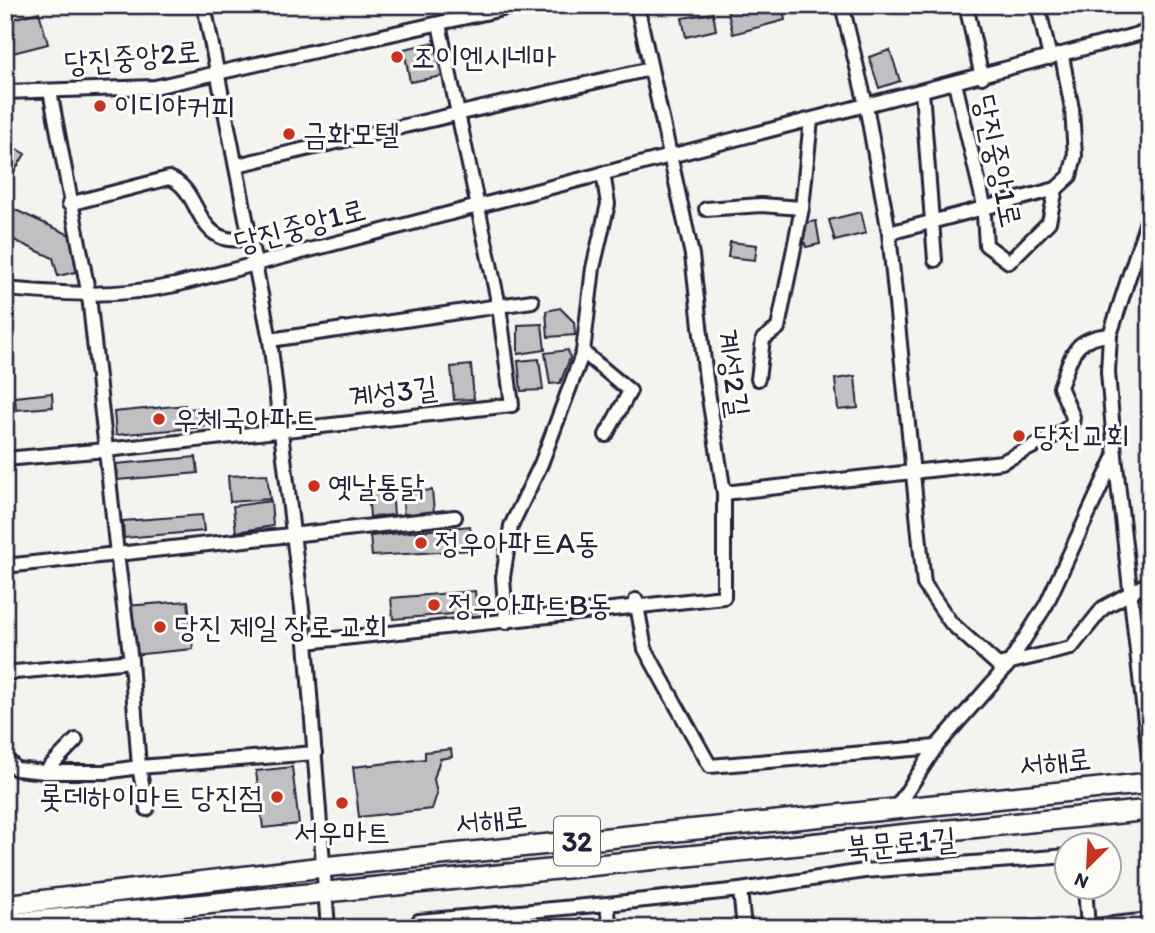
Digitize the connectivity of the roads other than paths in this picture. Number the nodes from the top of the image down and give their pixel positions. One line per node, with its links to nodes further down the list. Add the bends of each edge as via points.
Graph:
1 (204, 5): 11 (street, 당진중앙2로)
2 (520, 5): 7 (street, 당진중앙2로)
3 (637, 5): 10 (street)
4 (842, 5): 17 (street)
5 (966, 5): 12 (street)
6 (1038, 5): 9 (street)
7 (439, 24): 11 (street, 당진중앙2로); 18 (street)
8 (1150, 31): 9 (street, 당진중앙1로)
9 (1056, 57): 12 (street, 당진중앙1로); 23 (street, 당진중앙1로, via 1072,109 1075,156 1070,176)
10 (650, 69): 18 (street); 20 (street)
11 (219, 75): 14 (street, 당진중앙2로, via 155,87); 21 (street, 당진중앙2로)
12 (982, 77): 13 (street, 당진중앙1로)
13 (955, 83): 15 (street, 당진중앙1로); 26 (street, 당진중앙1로)
14 (50, 91): 16 (street, 당진중앙2로); 24 (street, 당진중앙2로)
15 (922, 91): 17 (street, 당진중앙1로); 30 (street, 당진중앙1로)
16 (5, 92)
17 (866, 105): 19 (street, 당진중앙1로); 31 (street)
18 (458, 112): 21 (street); 25 (street)
19 (811, 120): 20 (street, 당진중앙1로); 27 (street)
20 (669, 158): 22 (street, 당진중앙1로); 49 (street, 계성2길, via 692,255)
21 (237, 165): 32 (street, 당진중앙2로)
22 (603, 173): 25 (street, 당진중앙1로); 41 (street, via 608,204 593,268)
23 (1056, 188): 26 (street); 26 (street, 당진중앙1로, via 1049,222 1009,262 986,244)
24 (69, 204): 32 (street, via 169,178 185,188 210,230 225,238); 36 (street, 당진중앙2로)
25 (476, 206): 34 (street, 당진중앙1로); 38 (street)
26 (984, 206): 30 (street)
27 (802, 208): 28 (street); 42 (street, via 778,328 763,339)
28 (706, 209)
29 (1150, 212): 39 (street)
30 (932, 223): 31 (street); 33 (street, 당진중앙1로)
31 (889, 233): 48 (street)
32 (252, 239): 34 (street, 당진중앙2로)
33 (935, 260)
34 (257, 265): 36 (street, 당진중앙1로, via 129,294); 40 (street)
35 (5, 289): 36 (street, 당진중앙1로)
36 (89, 296): 45 (street, 당진중앙2로)
37 (532, 301): 38 (street)
38 (499, 306): 40 (street); 43 (street, 계성3길, via 512,405)
39 (1110, 335): 46 (street, via 1108,372); 48 (street, via 1089,337 1076,348 1060,387 1073,416 1072,424 1062,432 1002,462)
40 (270, 340): 43 (street)
41 (583, 352): 44 (street, via 630,391); 57 (street, via 541,464 511,526 503,577)
42 (758, 379)
43 (281, 432): 45 (street, 계성3길); 51 (street)
44 (606, 435)
45 (106, 450): 47 (street, 계성3길); 52 (street)
46 (1115, 456): 55 (street); 60 (street, via 1046,606)
47 (5, 459)
48 (911, 472): 49 (street); 60 (street, via 924,583 951,623 998,666)
49 (724, 493): 56 (street, 계성2길, via 724,597)
50 (455, 517): 51 (street)
51 (294, 534): 52 (street); 58 (street)
52 (117, 554): 53 (street); 59 (street)
53 (5, 566)
54 (1150, 582): 55 (street)
55 (1132, 589): 60 (street, via 1103,608 1072,648); 66 (street)
56 (636, 604): 57 (street); 63 (street, via 645,649 710,766)
57 (506, 622): 58 (street)
58 (306, 642): 64 (street)
59 (131, 661): 61 (street); 67 (street)
60 (1008, 665): 63 (street)
61 (5, 673)
62 (76, 740): 68 (street)
63 (936, 747): 70 (street)
64 (315, 753): 67 (street); 74 (street)
65 (5, 757): 68 (street, via 16,769)
66 (1150, 766)
67 (139, 767): 68 (street); 71 (street)
68 (45, 772)
69 (1150, 783): 70 (main road, 서해로 / 32)
70 (896, 808): 74 (main road, 서해로 / 32)
71 (147, 809)
72 (1150, 810): 76 (main road, 서해로)
73 (1054, 857): 75 (street, 북문로1길, via 864,871)
74 (323, 867): 76 (street); 79 (main road, 서해로 / 32)
75 (740, 890): 78 (street, 북문로1길); 86 (street)
76 (325, 891): 81 (main road, 서해로); 83 (street)
77 (1084, 902): 82 (street)
78 (607, 904): 84 (street, 북문로1길, via 419,921); 85 (street)
79 (5, 905)
80 (1150, 920): 82 (street)
81 (5, 925)
82 (1082, 927)
83 (328, 928)
84 (414, 928)
85 (610, 928)
86 (744, 928)

